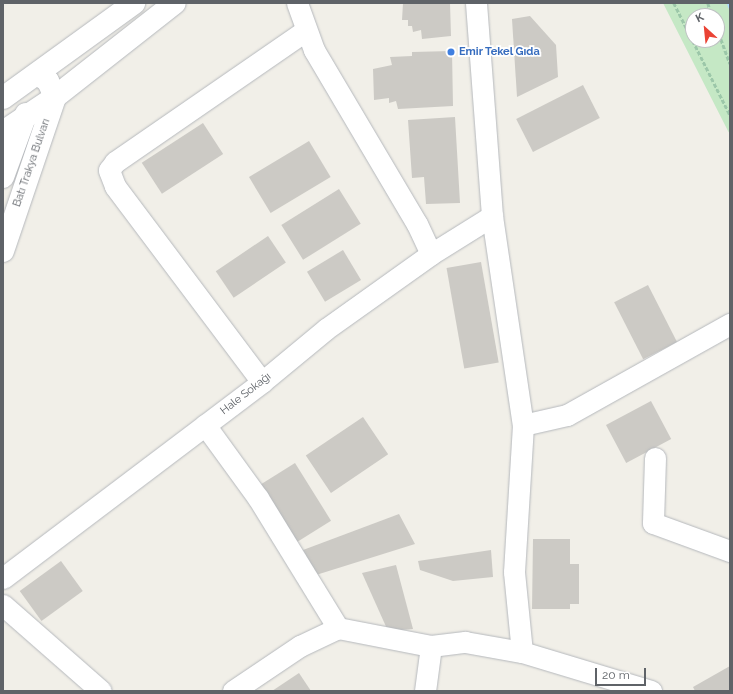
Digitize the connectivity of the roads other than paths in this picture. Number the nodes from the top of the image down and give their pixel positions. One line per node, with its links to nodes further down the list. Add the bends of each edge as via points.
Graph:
1 (134, 3): 6 (main road)
2 (176, 3): 7 (main road, Batı Trakya Bulvarı)
3 (297, 3): 5 (street)
4 (476, 3): 12 (street)
5 (306, 30): 14 (street, via 314,50 417,224); 16 (street, via 121,157 109,170 115,186)
6 (37, 74): 7 (main road, via 48,81); 8 (main road); 9 (main road, Batı Trakya Bulvarı)
7 (55, 97): 9 (main road, Batı Trakya Bulvarı); 13 (main road, Batı Trakya Bulvarı)
8 (3, 98)
9 (26, 117): 10 (main road); 11 (main road, Batı Trakya Bulvarı)
10 (3, 132)
11 (3, 178)
12 (492, 216): 14 (street, Hale Sokağı); 18 (street)
13 (3, 251)
14 (431, 254): 16 (street, Hale Sokağı, via 326,329)
15 (730, 324): 18 (street, via 567,415)
16 (262, 382): 17 (street, Hale Sokağı)
17 (205, 425): 21 (street, Hale Sokağı); 23 (street, via 258,498)
18 (523, 425): 25 (street, via 514,572)
19 (655, 458): 20 (street, via 653,523)
20 (730, 551)
21 (3, 578)
22 (3, 605): 26 (street)
23 (338, 628): 24 (street); 27 (street, via 300,646)
24 (431, 646): 25 (street, via 465,642); 28 (street)
25 (522, 652): 29 (street)
26 (101, 691)
27 (233, 691)
28 (425, 691)
29 (651, 691)

